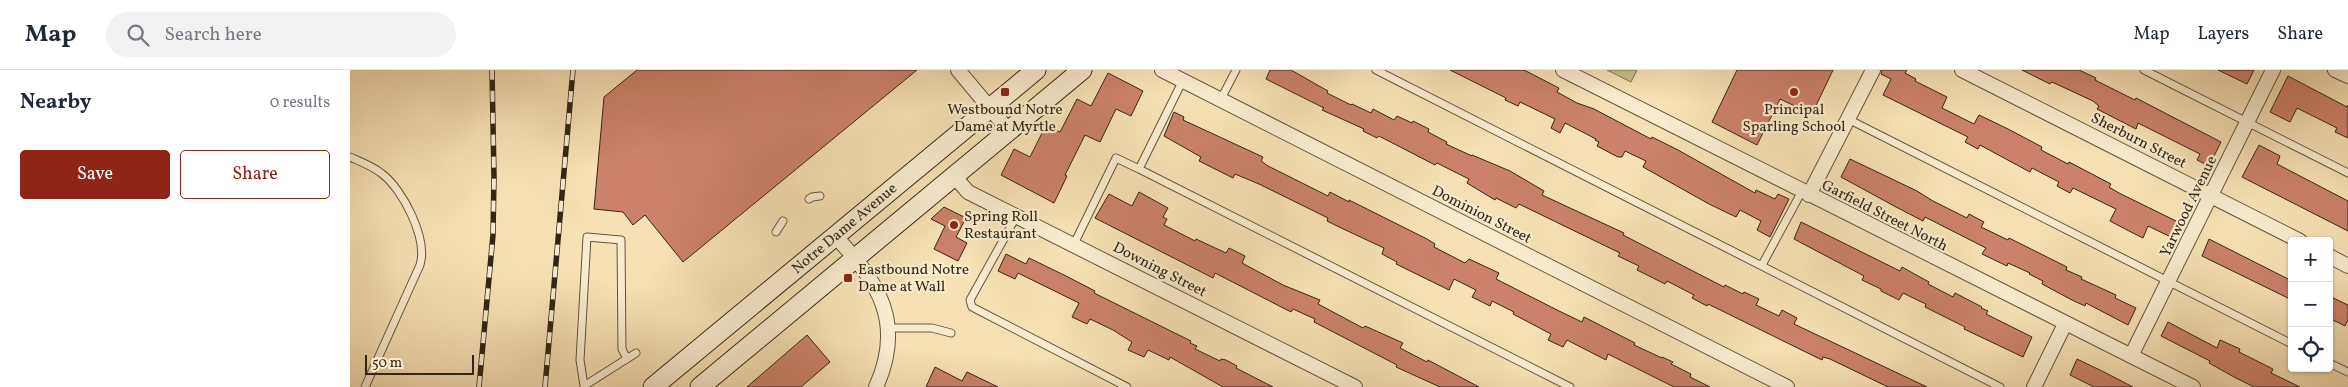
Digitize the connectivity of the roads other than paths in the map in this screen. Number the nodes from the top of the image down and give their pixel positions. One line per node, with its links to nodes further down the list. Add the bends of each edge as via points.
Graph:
1 (958, 70): 16 (street)
2 (1036, 70): 16 (main road, Notre Dame Avenue)
3 (1082, 70): 19 (main road, Notre Dame Avenue)
4 (1162, 70): 14 (street, Dominion Street)
5 (1236, 70): 15 (lane)
6 (1376, 70): 36 (lane)
7 (1563, 70): 24 (street, Garfield Street North)
8 (1873, 70): 17 (street)
9 (1962, 70): 25 (street, Sherburn Street)
10 (2144, 70): 18 (lane)
11 (2273, 70): 18 (street, Yarwood Avenue)
12 (2335, 70): 13 (street)
13 (2348, 76)
14 (1183, 80): 15 (street, Dominion Street); 21 (lane)
15 (1221, 99): 55 (street, Dominion Street)
16 (990, 108): 19 (street); 31 (main road, Notre Dame Avenue)
17 (1848, 119): 24 (street); 38 (lane)
18 (2247, 122): 22 (lane); 25 (street, Yarwood Avenue)
19 (1009, 131): 23 (main road, Notre Dame Avenue)
20 (350, 157): 48 (lane, via 382,174 394,185 404,200 422,251 420,266)
21 (1139, 168): 33 (lane, via 1116,158); 54 (lane)
22 (2348, 173)
23 (954, 176): 28 (street, Downing Street, via 968,192); 34 (main road, Notre Dame Avenue)
24 (1806, 193): 36 (lane); 39 (street, Garfield Street North)
25 (2212, 195): 32 (street, Sherburn Street); 38 (street, Yarwood Avenue)
26 (820, 196): 27 (lane)
27 (809, 200)
28 (1016, 217): 33 (street, Downing Street); 52 (lane, via 970,304 976,310)
29 (783, 221): 30 (lane)
30 (776, 232)
31 (835, 236): 34 (street); 49 (main road, Notre Dame Avenue)
32 (2292, 237)
33 (1074, 244): 53 (street, Downing Street)
34 (856, 258): 40 (street, via 878,291); 50 (main road, Notre Dame Avenue)
35 (2333, 258): 37 (street)
36 (1762, 265): 56 (lane)
37 (2348, 266)
38 (2169, 282): 42 (lane); 44 (street, Yarwood Avenue)
39 (2065, 324): 44 (street, Garfield Street North); 57 (street)
40 (889, 328): 41 (lane, via 932,328); 51 (street, via 886,357)
41 (951, 333)
42 (2288, 342)
43 (636, 353): 45 (lane)
44 (2132, 356): 58 (street, Garfield Street North)
45 (627, 359): 45 (lane, via 622,349 621,240 587,237 580,360 584,386)
46 (2333, 365): 47 (lane)
47 (2348, 372)
48 (365, 387)
49 (653, 387)
50 (700, 387)
51 (876, 387)
52 (1127, 387)
53 (1355, 387)
54 (1570, 387)
55 (1787, 387)
56 (2000, 387)
57 (2034, 387)
58 (2193, 387)

